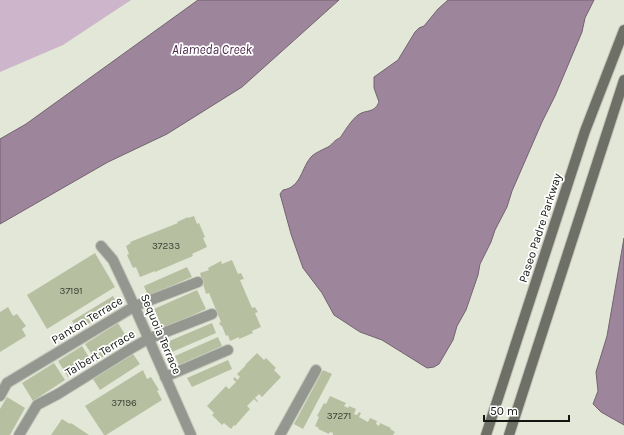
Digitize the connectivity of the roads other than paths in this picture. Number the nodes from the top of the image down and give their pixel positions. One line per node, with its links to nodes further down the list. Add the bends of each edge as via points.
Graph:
1 (624, 30): 15 (main road, Paseo Padre Parkway, via 585,131)
2 (624, 80): 16 (main road)
3 (101, 246): 5 (street, Sequoia Terrace, via 113,260)
4 (198, 282): 5 (street, Panton Terrace)
5 (136, 306): 7 (street, Sequoia Terrace); 11 (street, Panton Terrace, via 8,383)
6 (212, 314): 7 (street, Talbert Terrace)
7 (148, 339): 10 (street, Sequoia Terrace); 12 (street, Talbert Terrace, via 37,405)
8 (228, 350): 10 (street)
9 (316, 370): 14 (street)
10 (165, 377): 13 (street, Sequoia Terrace)
11 (0, 396)
12 (19, 435)
13 (191, 435)
14 (280, 435)
15 (486, 435)
16 (509, 435)

